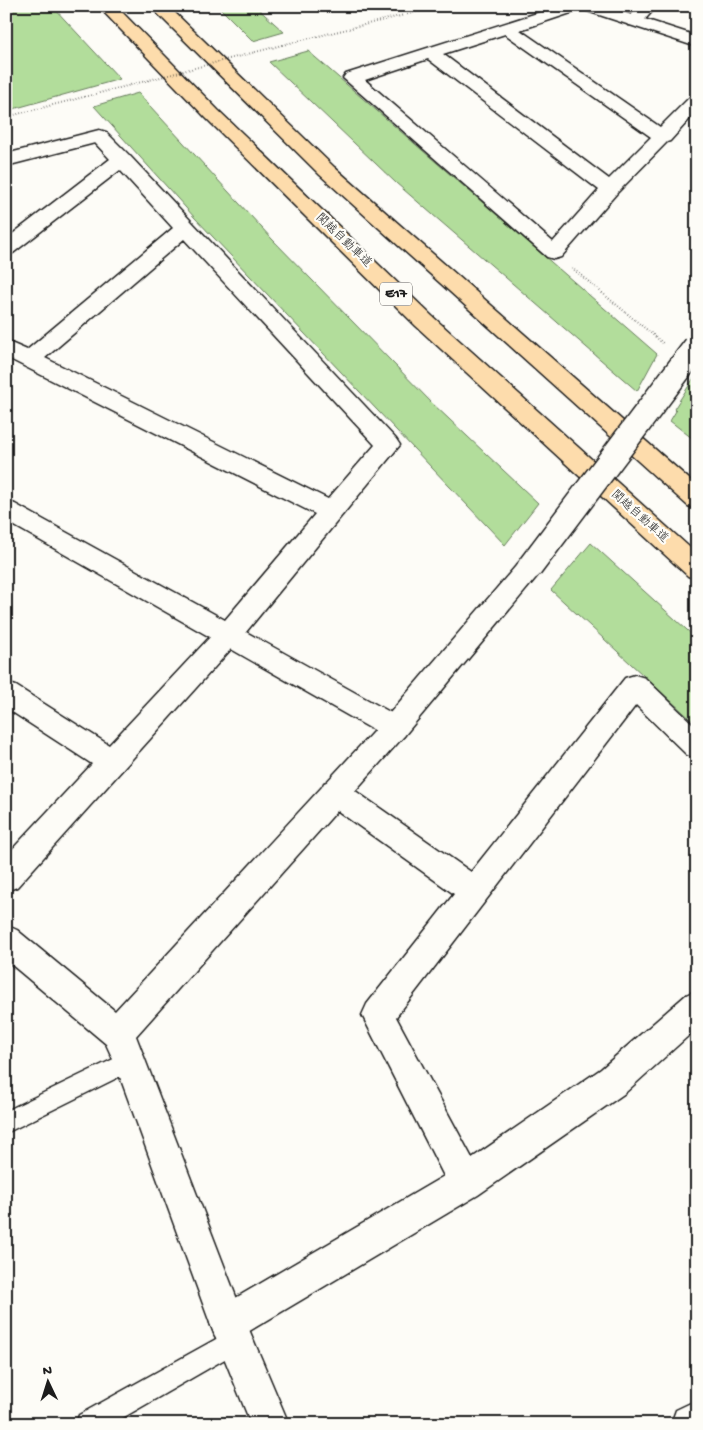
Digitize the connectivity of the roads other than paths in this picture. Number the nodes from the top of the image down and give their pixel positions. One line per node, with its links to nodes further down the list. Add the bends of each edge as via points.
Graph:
1 (88, 6): 26 (highway, via 408,323)
2 (106, 6): 26 (highway, 関越自動車道 / E17, via 424,321)
3 (158, 6): 13 (highway)
4 (171, 6): 13 (highway)
5 (577, 6): 9 (street)
6 (587, 6): 8 (street)
7 (649, 6): 8 (street)
8 (634, 22): 10 (street)
9 (507, 28): 11 (street); 14 (street)
10 (697, 42)
11 (429, 52): 17 (street); 17 (street, via 352,78 554,253)
12 (697, 100): 14 (street)
13 (253, 101): 23 (highway, via 327,171)
14 (663, 137): 17 (street)
15 (122, 159): 16 (street, via 99,136); 18 (street); 19 (street)
16 (6, 160)
17 (610, 189)
18 (185, 228): 22 (street); 25 (street, via 388,445)
19 (8, 244)
20 (697, 346): 30 (street, bridge, via 530,568)
21 (6, 348): 22 (street)
22 (29, 360): 25 (street)
23 (697, 500)
24 (6, 510): 28 (street)
25 (332, 512): 28 (street)
26 (664, 541): 27 (highway, 関越自動車道 / E17)
27 (697, 569)
28 (229, 634): 30 (street); 32 (street)
29 (6, 694): 32 (street)
30 (394, 728): 33 (street)
31 (697, 746): 35 (street, via 635,686)
32 (113, 762): 34 (street)
33 (334, 792): 35 (street); 38 (street)
34 (6, 878)
35 (475, 892): 40 (street, via 378,1015)
36 (6, 940): 38 (street)
37 (697, 1006): 40 (street, via 613,1081)
38 (124, 1047): 39 (lane); 41 (street)
39 (6, 1122)
40 (466, 1183): 41 (street)
41 (232, 1331): 43 (lane); 44 (street)
42 (697, 1419): 45 (street)
43 (88, 1424)
44 (270, 1424)
45 (690, 1424)

